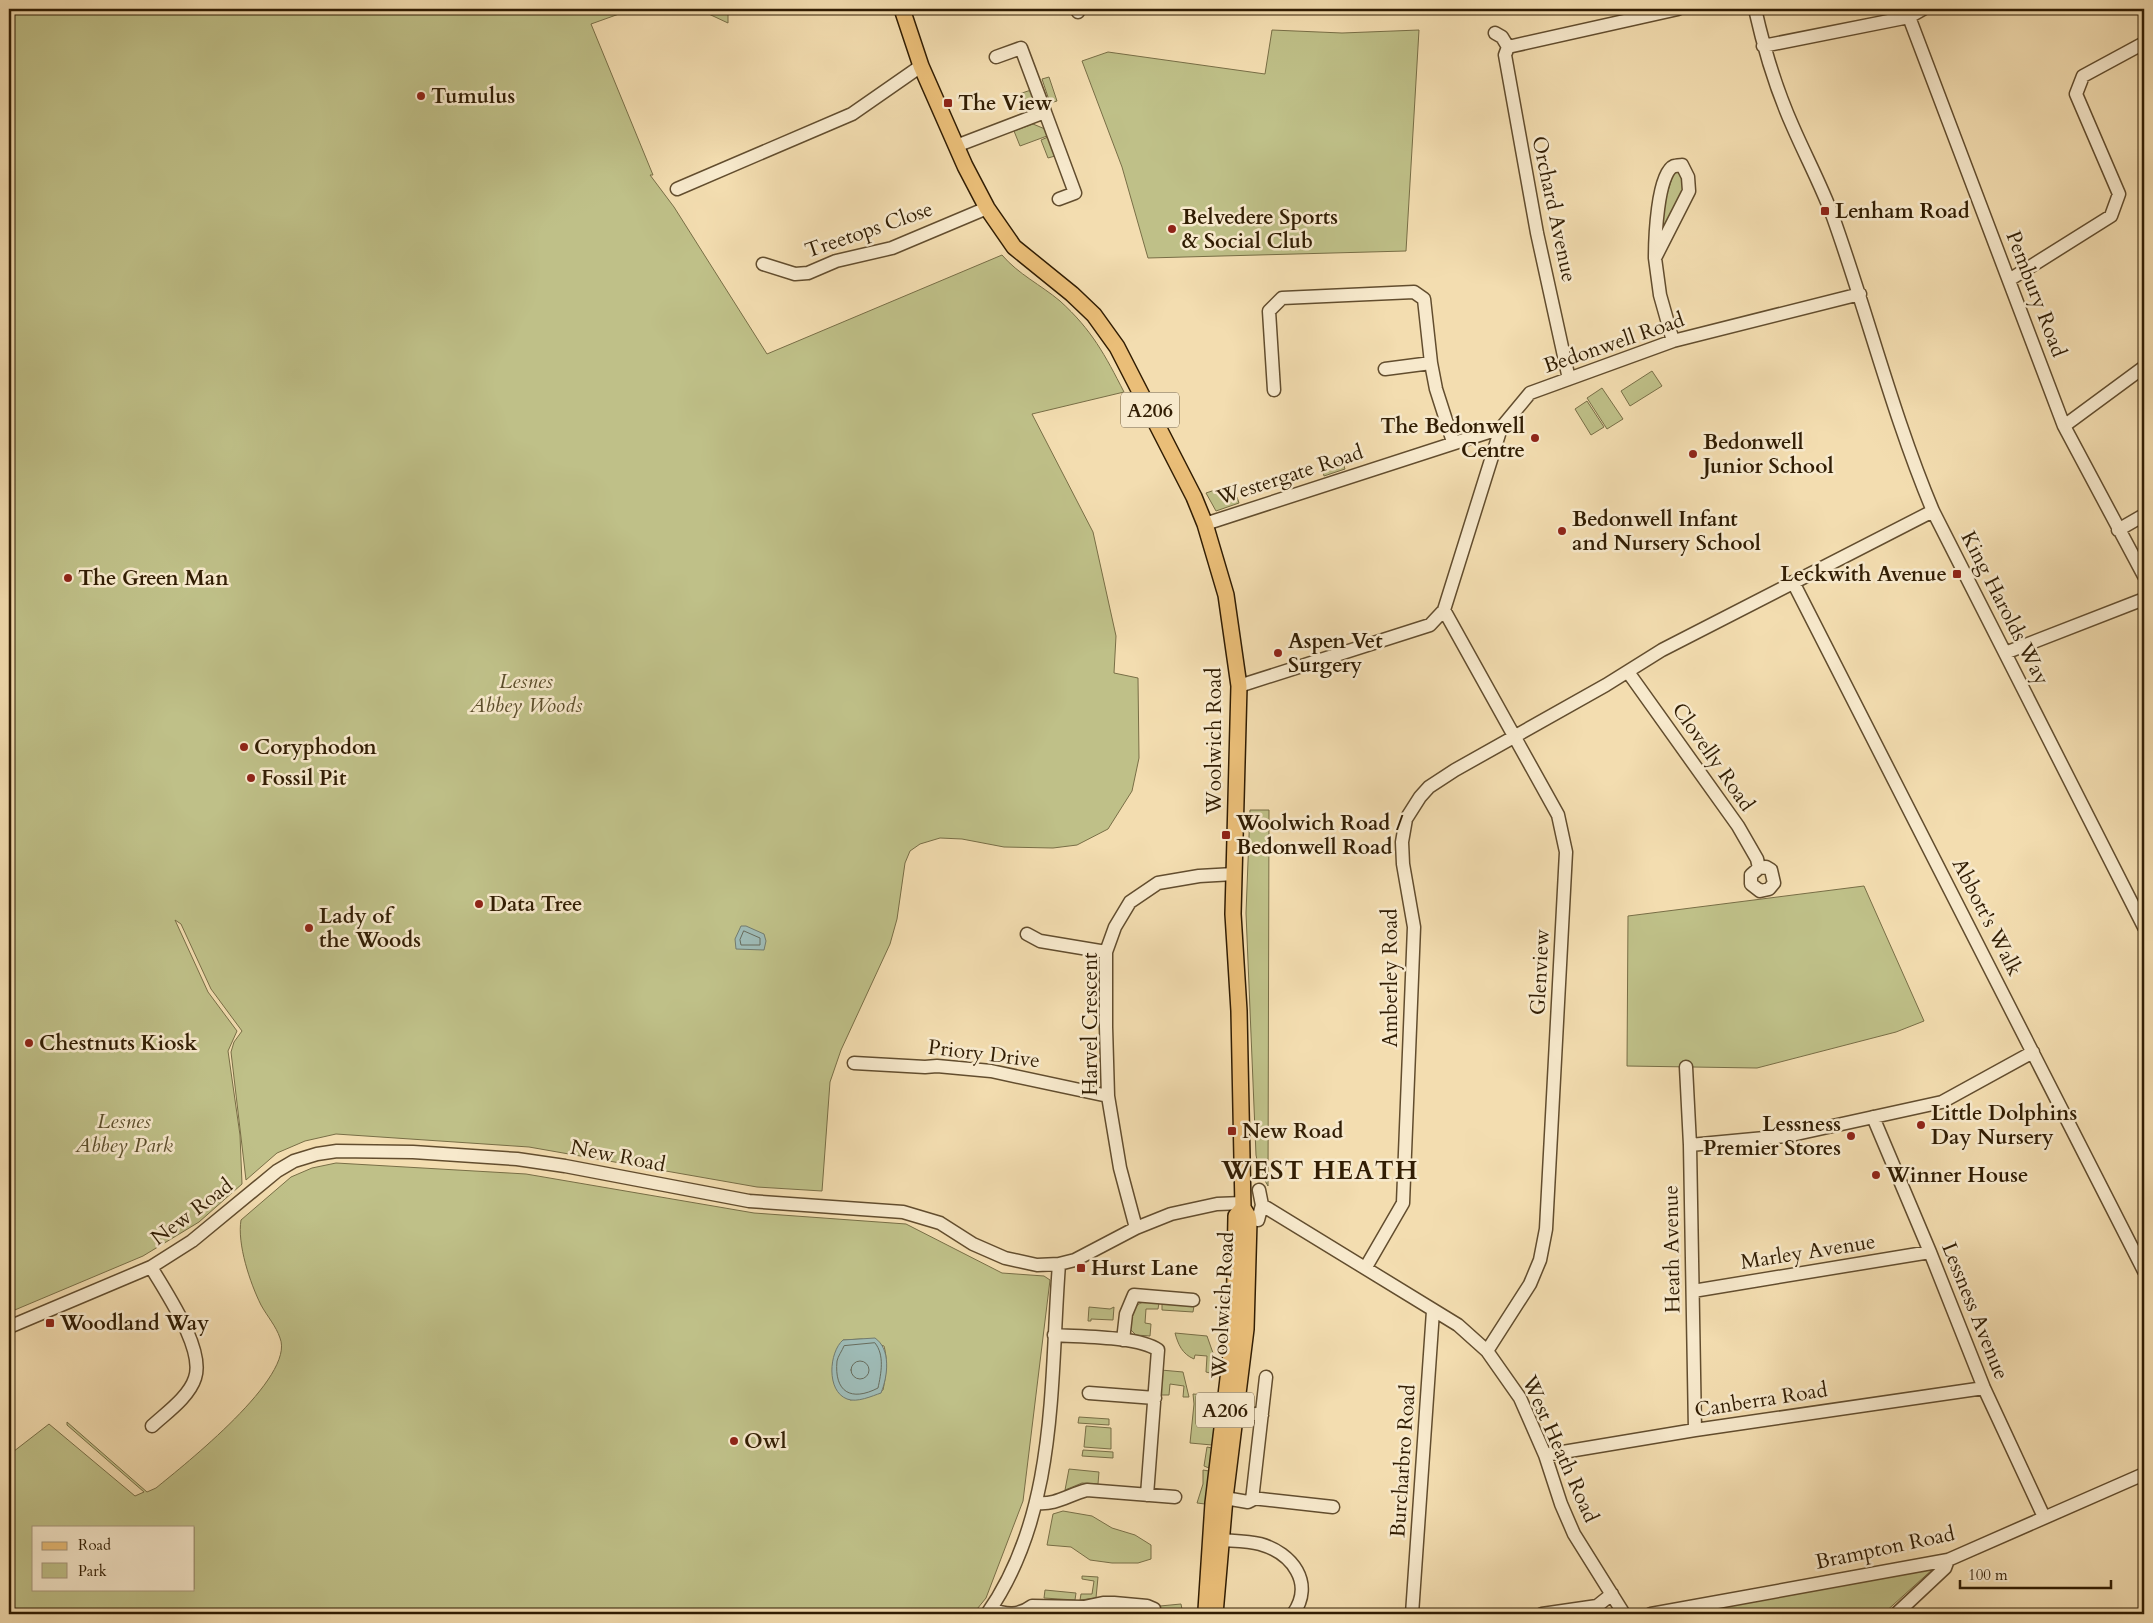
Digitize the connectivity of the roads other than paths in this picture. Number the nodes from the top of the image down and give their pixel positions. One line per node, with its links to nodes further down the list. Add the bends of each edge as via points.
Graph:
1 (902, 9): 11 (main road, Woolwich Road / A206)
2 (1678, 9): 9 (street)
3 (1755, 9): 8 (street)
4 (1923, 9): 5 (street)
5 (1909, 17): 8 (street); 19 (street, Pembury Road)
6 (1495, 33): 9 (street)
7 (2144, 43): 19 (street, via 2083,76 2076,94 2119,194 2111,216)
8 (1763, 46): 20 (street, via 1792,125 1832,215)
9 (1508, 47): 25 (street, Orchard Avenue, via 1505,55 1533,213)
10 (996, 57): 12 (street, via 1021,48)
11 (921, 66): 13 (main road, Woolwich Road / A206); 14 (street, via 852,114)
12 (1045, 112): 13 (street); 15 (street, via 1079,192)
13 (956, 146): 16 (main road, Woolwich Road / A206)
14 (677, 189)
15 (1059, 199)
16 (987, 208): 18 (street, Treetops Close, via 886,251 836,262 802,274); 32 (main road, Woolwich Road / A206, via 1014,247 1094,315 1117,347 1174,454)
17 (1655, 258): 17 (street, via 1661,188 1668,171 1682,165 1688,177 1689,191); 21 (street, via 1660,294)
18 (763, 264)
19 (2009, 280): 27 (street, Pembury Road)
20 (1860, 294): 21 (street, Bedonwell Road); 30 (street, King Harolds Way, via 1912,460)
21 (1673, 341): 25 (street, Bedonwell Road)
22 (1430, 363): 24 (street); 26 (street, via 1424,299 1414,292 1282,298 1270,311); 29 (street)
23 (2144, 367): 27 (street)
24 (1385, 369)
25 (1569, 379): 28 (street, Bedonwell Road, via 1530,393)
26 (1274, 390)
27 (2064, 426): 33 (street, Pembury Road)
28 (1501, 428): 29 (street, Westergate Road); 37 (street, Bedonwell Road)
29 (1453, 442): 32 (street, Westergate Road)
30 (1933, 511): 35 (street); 38 (street, King Harolds Way)
31 (2144, 515): 33 (street)
32 (1205, 524): 40 (main road, Woolwich Road / A206, via 1226,595)
33 (2118, 530): 34 (street, Pembury Road)
34 (2144, 576)
35 (1793, 582): 39 (street, via 1675,643); 47 (street, Abbott's Walk)
36 (2144, 599): 38 (street)
37 (1444, 610): 40 (street, via 1430,625); 41 (street, Glenview)
38 (2005, 653): 44 (street, King Harolds Way)
39 (1628, 672): 41 (street); 42 (street, Clovelly Road, via 1738,826)
40 (1239, 686): 43 (main road, Woolwich Road / A206)
41 (1515, 736): 61 (street, Amberley Road, via 1429,787 1406,819 1402,852 1414,927 1403,1203); 69 (street, Glenview, via 1558,815 1566,852 1546,1229 1540,1260 1530,1284)
42 (1760, 868)
43 (1234, 874): 46 (street, Harvel Crescent, via 1199,876 1158,884 1130,902 1115,927); 54 (main road, Woolwich Road / A206)
44 (2144, 927)
45 (1027, 934): 46 (street, via 1040,941)
46 (1106, 952): 50 (street, Harvel Crescent)
47 (2033, 1052): 51 (street, via 1942,1102); 62 (street, Abbott's Walk)
48 (854, 1062): 50 (street, Priory Drive, via 991,1071)
49 (1686, 1067): 52 (street, Heath Avenue)
50 (1108, 1096): 57 (street, Harvel Crescent, via 1120,1168)
51 (1873, 1117): 52 (street, via 1787,1136); 58 (street, Lessness Avenue)
52 (1690, 1145): 63 (street, Heath Avenue)
53 (1259, 1190): 55 (street)
54 (1243, 1205): 57 (street, New Road, via 1217,1204 1183,1210); 74 (main road, Woolwich Road / A206, via 1248,1216 1248,1286); 93 (main road, Woolwich Road / A206, via 1236,1216 1233,1338 1213,1503)
55 (1262, 1205): 56 (street); 61 (street, West Heath Road)
56 (1258, 1220)
57 (1136, 1228): 59 (street, New Road)
58 (1930, 1252): 63 (street, Marley Avenue); 71 (street, Lessness Avenue)
59 (1060, 1264): 60 (street, New Road, via 1037,1265 1005,1258 973,1244 940,1223 903,1212 749,1201 517,1159 356,1151 317,1154 277,1171 192,1241); 67 (street)
60 (151, 1267): 66 (street, New Road); 76 (street, via 194,1346 197,1362 195,1379 186,1394)
61 (1366, 1267): 65 (street, West Heath Road)
62 (2144, 1271)
63 (1693, 1291): 77 (street, Heath Avenue)
64 (1193, 1300): 68 (street, via 1134,1295 1126,1314)
65 (1434, 1311): 69 (street, West Heath Road, via 1458,1325); 96 (street, Burcharbro Road)
66 (9, 1327)
67 (1054, 1335): 68 (street); 84 (street, via 1055,1357)
68 (1124, 1340): 73 (street, via 1151,1345 1158,1350)
69 (1487, 1351): 78 (street, West Heath Road, via 1520,1398)
70 (1266, 1377): 75 (street)
71 (1984, 1388): 77 (street, Canberra Road); 86 (street, Lessness Avenue)
72 (1090, 1393): 73 (street)
73 (1155, 1398): 81 (street)
74 (1237, 1412): 75 (street); 83 (main road, Woolwich Road / A206)
75 (1262, 1415): 80 (street)
76 (152, 1426)
77 (1695, 1430): 78 (street, Canberra Road)
78 (1545, 1455): 89 (street, West Heath Road, via 1574,1534)
79 (2144, 1474): 86 (street, Brampton Road)
80 (1252, 1492): 83 (street, via 1248,1502); 85 (street)
81 (1147, 1494): 82 (street); 84 (street, via 1087,1490 1061,1501)
82 (1175, 1497)
83 (1225, 1498): 87 (main road, Woolwich Road / A206)
84 (1037, 1503): 91 (street, via 1014,1568)
85 (1333, 1507)
86 (2044, 1517): 88 (street, Brampton Road)
87 (1221, 1540): 94 (main road, Woolwich Road / A206); 95 (street, via 1267,1546 1293,1565 1299,1574 1303,1592)
88 (1948, 1560): 99 (street, Brampton Road); 100 (street, via 1945,1568)
89 (1612, 1594): 97 (street, via 1597,1606); 98 (street, West Heath Road)
90 (1061, 1610): 91 (street, via 1032,1606 1016,1614); 92 (street, via 1103,1603 1127,1604 1147,1606 1154,1609)
91 (989, 1611)
92 (1154, 1614)
93 (1206, 1614)
94 (1215, 1614)
95 (1293, 1614)
96 (1412, 1614)
97 (1542, 1614)
98 (1624, 1614)
99 (1651, 1614)
100 (1896, 1614)

